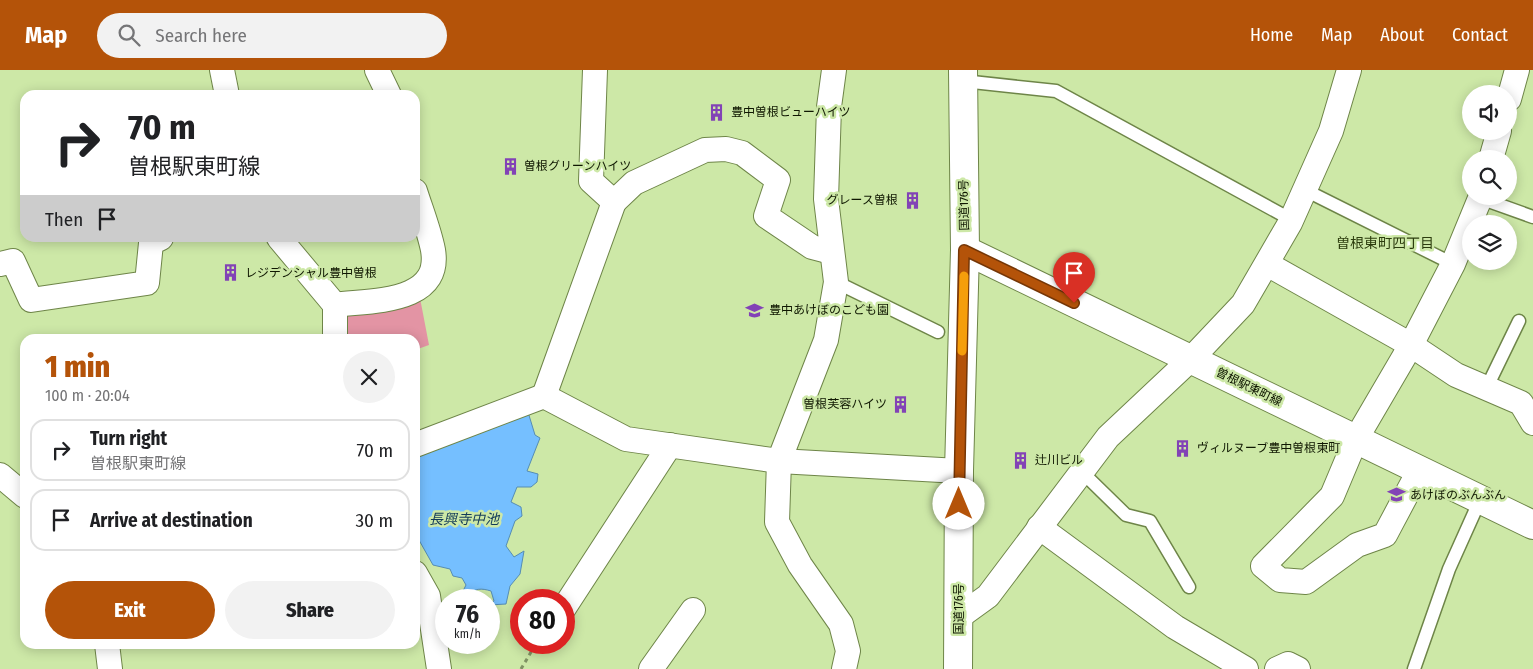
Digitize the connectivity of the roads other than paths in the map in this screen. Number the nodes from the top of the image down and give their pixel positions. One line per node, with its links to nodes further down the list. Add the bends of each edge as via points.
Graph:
1 (222, 70): 9 (street)
2 (377, 70): 10 (street)
3 (595, 70): 12 (street, via 591,181)
4 (834, 70): 21 (street, via 829,107 826,199)
5 (1349, 70): 11 (street, via 1330,131)
6 (1517, 70): 8 (street)
7 (963, 75): 17 (lane, via 1056,91); 20 (main road, 国道176号)
8 (1513, 85)
9 (226, 90)
10 (387, 90)
11 (1305, 190): 17 (street); 24 (lane)
12 (614, 202): 21 (street, via 634,183 705,150 726,149 742,153 778,180 766,216 812,247); 33 (street)
13 (1477, 205): 24 (street)
14 (1501, 205): 16 (lane)
15 (420, 208): 26 (street, via 433,251 433,268 426,285 408,295)
16 (1533, 217)
17 (1292, 220): 23 (street)
18 (153, 242): 22 (street, via 147,283 31,300 13,261)
19 (282, 242): 26 (street)
20 (964, 250): 31 (main road, 曽根駅東町線); 39 (main road, 国道176号)
21 (831, 252): 25 (street)
22 (0, 264)
23 (1267, 264): 30 (street); 31 (street, via 1243,304)
24 (1453, 264): 30 (street)
25 (836, 282): 28 (lane); 38 (street, via 826,340)
26 (335, 305): 29 (street)
27 (1519, 321): 32 (lane)
28 (938, 332)
29 (335, 334)
30 (1411, 345): 32 (street, via 1456,375); 35 (street)
31 (1191, 359): 35 (main road, 曽根駅東町線); 41 (street, via 1108,437)
32 (1486, 389): 34 (street, via 1521,403)
33 (544, 396): 36 (street); 37 (street, via 626,439)
34 (1533, 423)
35 (1356, 439): 40 (main road, 曽根駅東町線); 40 (street, via 1332,496 1263,566 1280,580 1306,582 1357,545 1384,535)
36 (420, 443)
37 (670, 445): 38 (street); 49 (street)
38 (779, 461): 39 (street); 56 (street, via 778,522 800,565 841,624 848,651)
39 (959, 471): 51 (main road, 国道176号)
40 (1419, 471): 44 (main road, 曽根駅東町線)
41 (1082, 472): 46 (street); 48 (lane, via 1126,514 1150,520)
42 (0, 475): 43 (street)
43 (20, 492)
44 (1480, 500): 45 (main road, 曽根駅東町線); 61 (lane, via 1449,569)
45 (1533, 525)
46 (1038, 527): 51 (street, via 988,596); 58 (street, via 1175,626)
47 (420, 582): 54 (street, via 428,596)
48 (1189, 587)
49 (575, 591)
50 (694, 610): 55 (street)
51 (959, 616): 57 (main road, 国道176号)
52 (108, 649): 53 (street)
53 (110, 669)
54 (439, 669)
55 (651, 669)
56 (844, 669)
57 (958, 669)
58 (1246, 669)
59 (1277, 669): 60 (street, via 1288,664)
60 (1298, 669)
61 (1414, 669)

